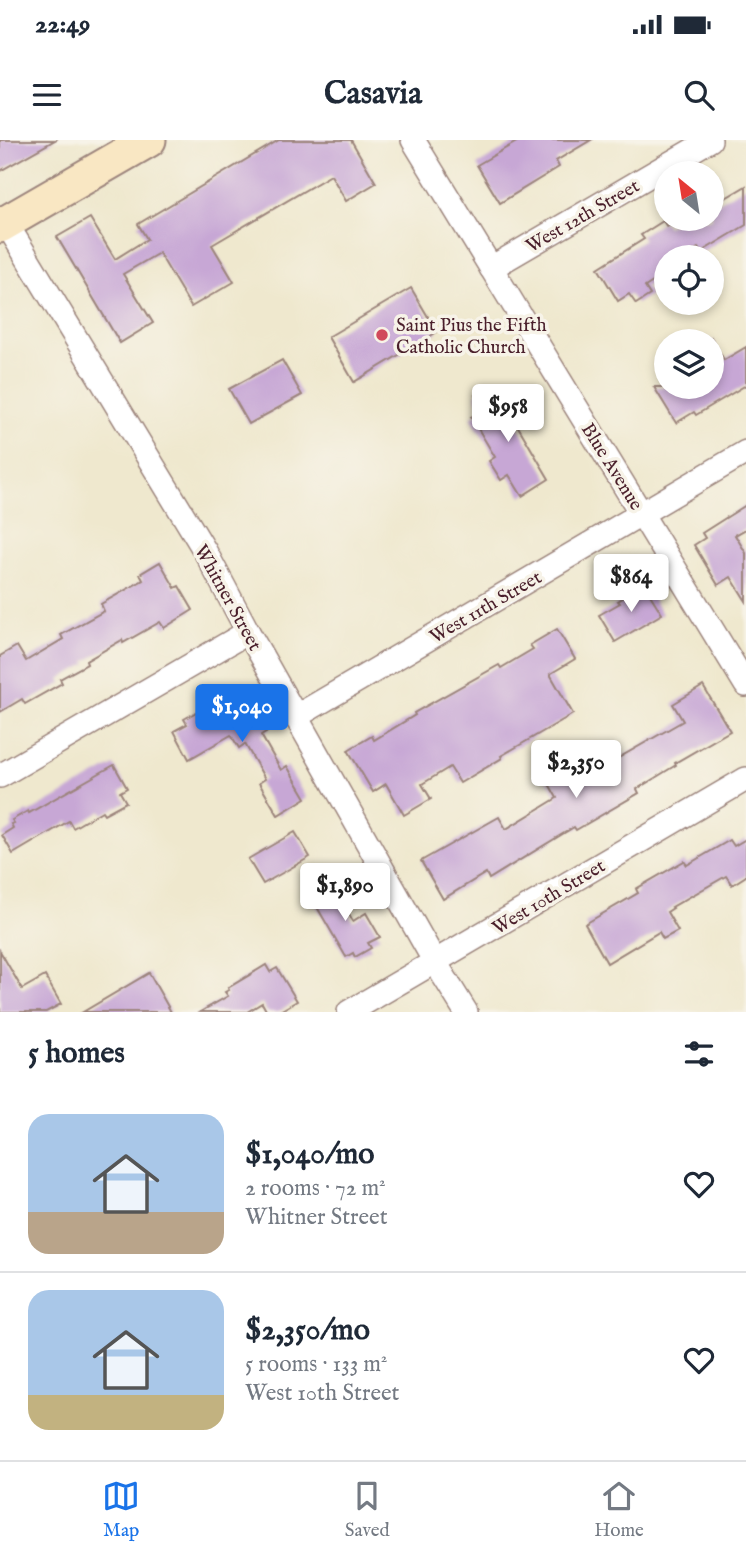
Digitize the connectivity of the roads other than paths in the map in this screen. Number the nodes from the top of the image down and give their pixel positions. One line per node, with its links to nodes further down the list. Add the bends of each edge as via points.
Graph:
1 (149, 140): 4 (street)
2 (413, 140): 5 (street, Blue Avenue)
3 (710, 140): 5 (street, West 12th Street)
4 (3, 224): 8 (street, Whitner Street, via 205,551)
5 (491, 268): 7 (street, Blue Avenue)
6 (746, 453): 7 (street, West 11th Street)
7 (642, 513): 9 (street, Blue Avenue); 10 (street, West 11th Street)
8 (248, 632): 10 (street, Whitner Street); 11 (street)
9 (746, 685)
10 (297, 716): 13 (street, Whitner Street)
11 (0, 776)
12 (746, 779): 13 (street, West 10th Street)
13 (435, 962): 14 (street, West 10th Street); 15 (street, Whitner Street)
14 (349, 1012)
15 (466, 1012)

